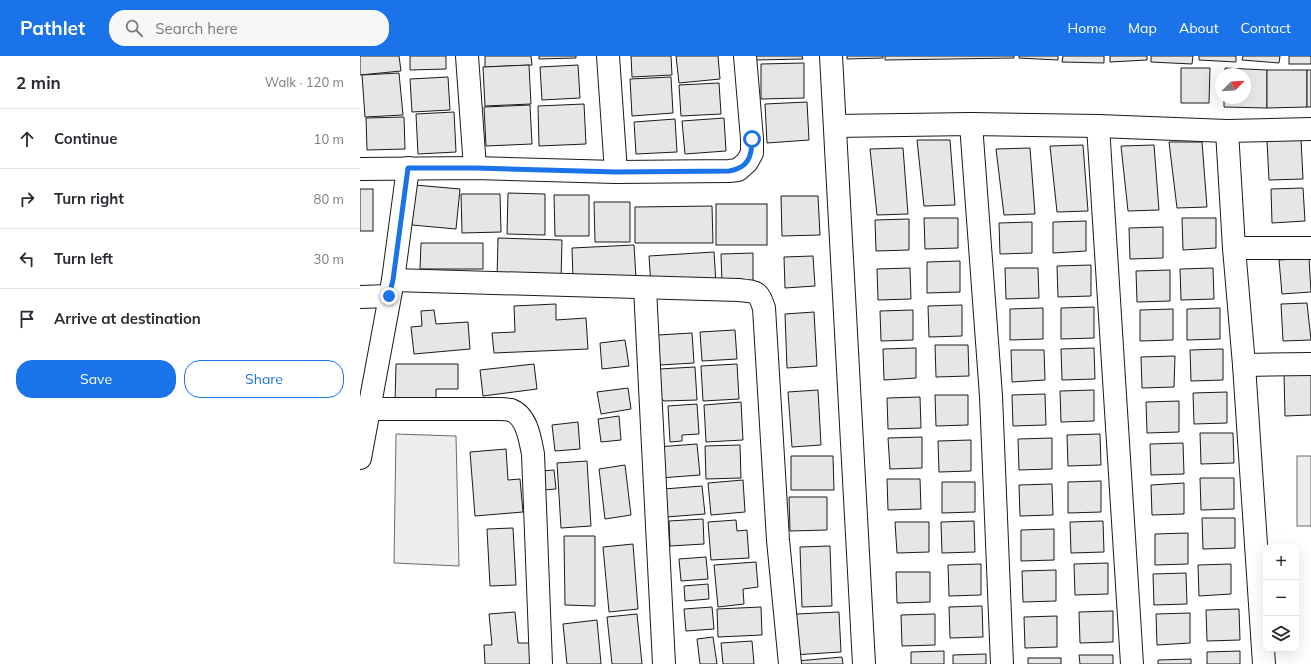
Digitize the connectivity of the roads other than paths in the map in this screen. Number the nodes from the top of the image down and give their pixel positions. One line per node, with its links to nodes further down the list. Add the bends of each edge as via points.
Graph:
1 (467, 56): 11 (street)
2 (608, 56): 13 (street)
3 (745, 56): 13 (street, via 752,139 752,153 747,162 738,170 729,171)
4 (831, 56): 6 (street)
5 (971, 124): 6 (street); 7 (street); 27 (street, via 991,396)
6 (834, 126): 26 (street)
7 (1098, 126): 9 (street); 28 (street)
8 (1311, 129): 9 (street)
9 (1227, 131): 14 (street)
10 (408, 168): 11 (street); 12 (street); 16 (street)
11 (476, 168): 13 (street)
12 (360, 169)
13 (616, 172)
14 (1234, 248): 15 (street); 20 (street)
15 (1311, 248)
16 (391, 288): 17 (street); 18 (street); 21 (street)
17 (645, 288): 24 (street); 25 (street, via 739,290 753,291 760,296 764,308 778,540)
18 (360, 297)
19 (1311, 364): 20 (street)
20 (1244, 365): 29 (street)
21 (368, 409): 22 (street); 23 (street, via 498,409 511,410 522,419 530,432 533,454)
22 (360, 458)
23 (540, 664)
24 (664, 664)
25 (790, 664)
26 (864, 664)
27 (1002, 664)
28 (1132, 664)
29 (1264, 664)

